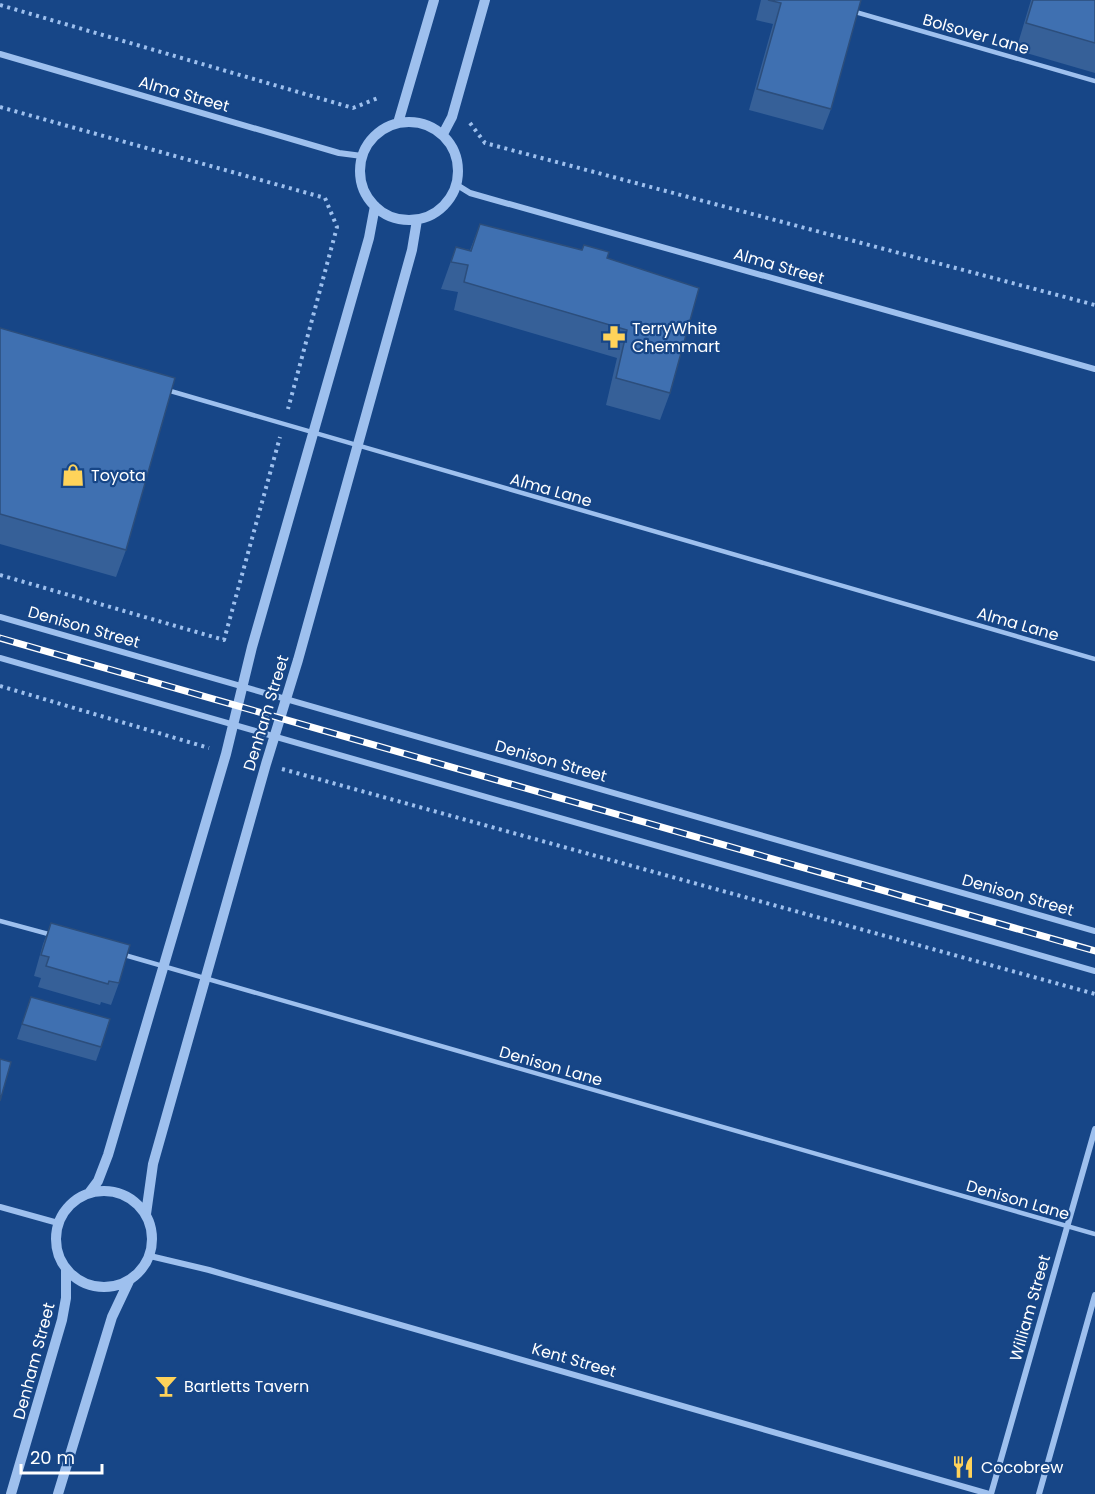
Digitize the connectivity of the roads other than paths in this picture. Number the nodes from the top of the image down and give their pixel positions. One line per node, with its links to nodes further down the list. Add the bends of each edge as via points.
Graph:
1 (434, 0): 6 (street)
2 (485, 0): 7 (street, via 452,117)
3 (849, 10): 5 (lane, Bolsover Lane)
4 (0, 54): 8 (street, Alma Street, via 339,153)
5 (1095, 81)
6 (398, 123): 7 (street, via 414,121); 8 (street, via 375,135)
7 (443, 134): 9 (street, via 458,157)
8 (362, 156): 10 (street, via 361,183)
9 (457, 185): 11 (street, via 442,208); 12 (street, Alma Street, via 470,193)
10 (375, 206): 11 (street, via 402,220); 14 (street, Denham Street)
11 (417, 220): 15 (street, Denham Street)
12 (1095, 369)
13 (159, 387): 14 (lane, Alma Lane)
14 (312, 431): 15 (lane, Alma Lane); 19 (street, Denham Street)
15 (357, 446): 18 (lane, Alma Lane); 20 (street, Denham Street)
16 (0, 617): 19 (street, Denison Street)
17 (0, 658): 21 (street)
18 (1095, 659)
19 (242, 687): 20 (street, Denison Street); 21 (street, Denham Street)
20 (286, 699): 22 (street, Denham Street); 24 (street, Denison Street)
21 (233, 724): 22 (street); 27 (street, Denham Street)
22 (275, 736): 28 (street); 29 (street, Denham Street)
23 (0, 921): 25 (lane)
24 (1095, 931)
25 (56, 936)
26 (111, 951): 27 (lane, Denison Lane)
27 (165, 966): 29 (lane, Denison Lane); 31 (street, Denham Street, via 108,1155)
28 (1095, 971)
29 (205, 979): 33 (street, Denham Street, via 153,1164); 35 (lane, Denison Lane)
30 (1095, 1130): 35 (street, William Street)
31 (89, 1193): 33 (street, via 122,1194); 34 (street, via 65,1210)
32 (0, 1207): 34 (street)
33 (146, 1214): 37 (street, via 153,1235)
34 (58, 1223): 38 (street, via 58,1256)
35 (1066, 1226): 36 (lane, Denison Lane); 43 (street, William Street)
36 (1095, 1234)
37 (150, 1256): 39 (street); 43 (street, Kent Street)
38 (66, 1269): 39 (street, via 76,1279 102,1288); 41 (street, Denham Street, via 62,1320)
39 (129, 1281): 42 (street, via 112,1317)
40 (1095, 1295): 44 (street)
41 (11, 1494)
42 (58, 1494)
43 (990, 1494)
44 (1039, 1494)

